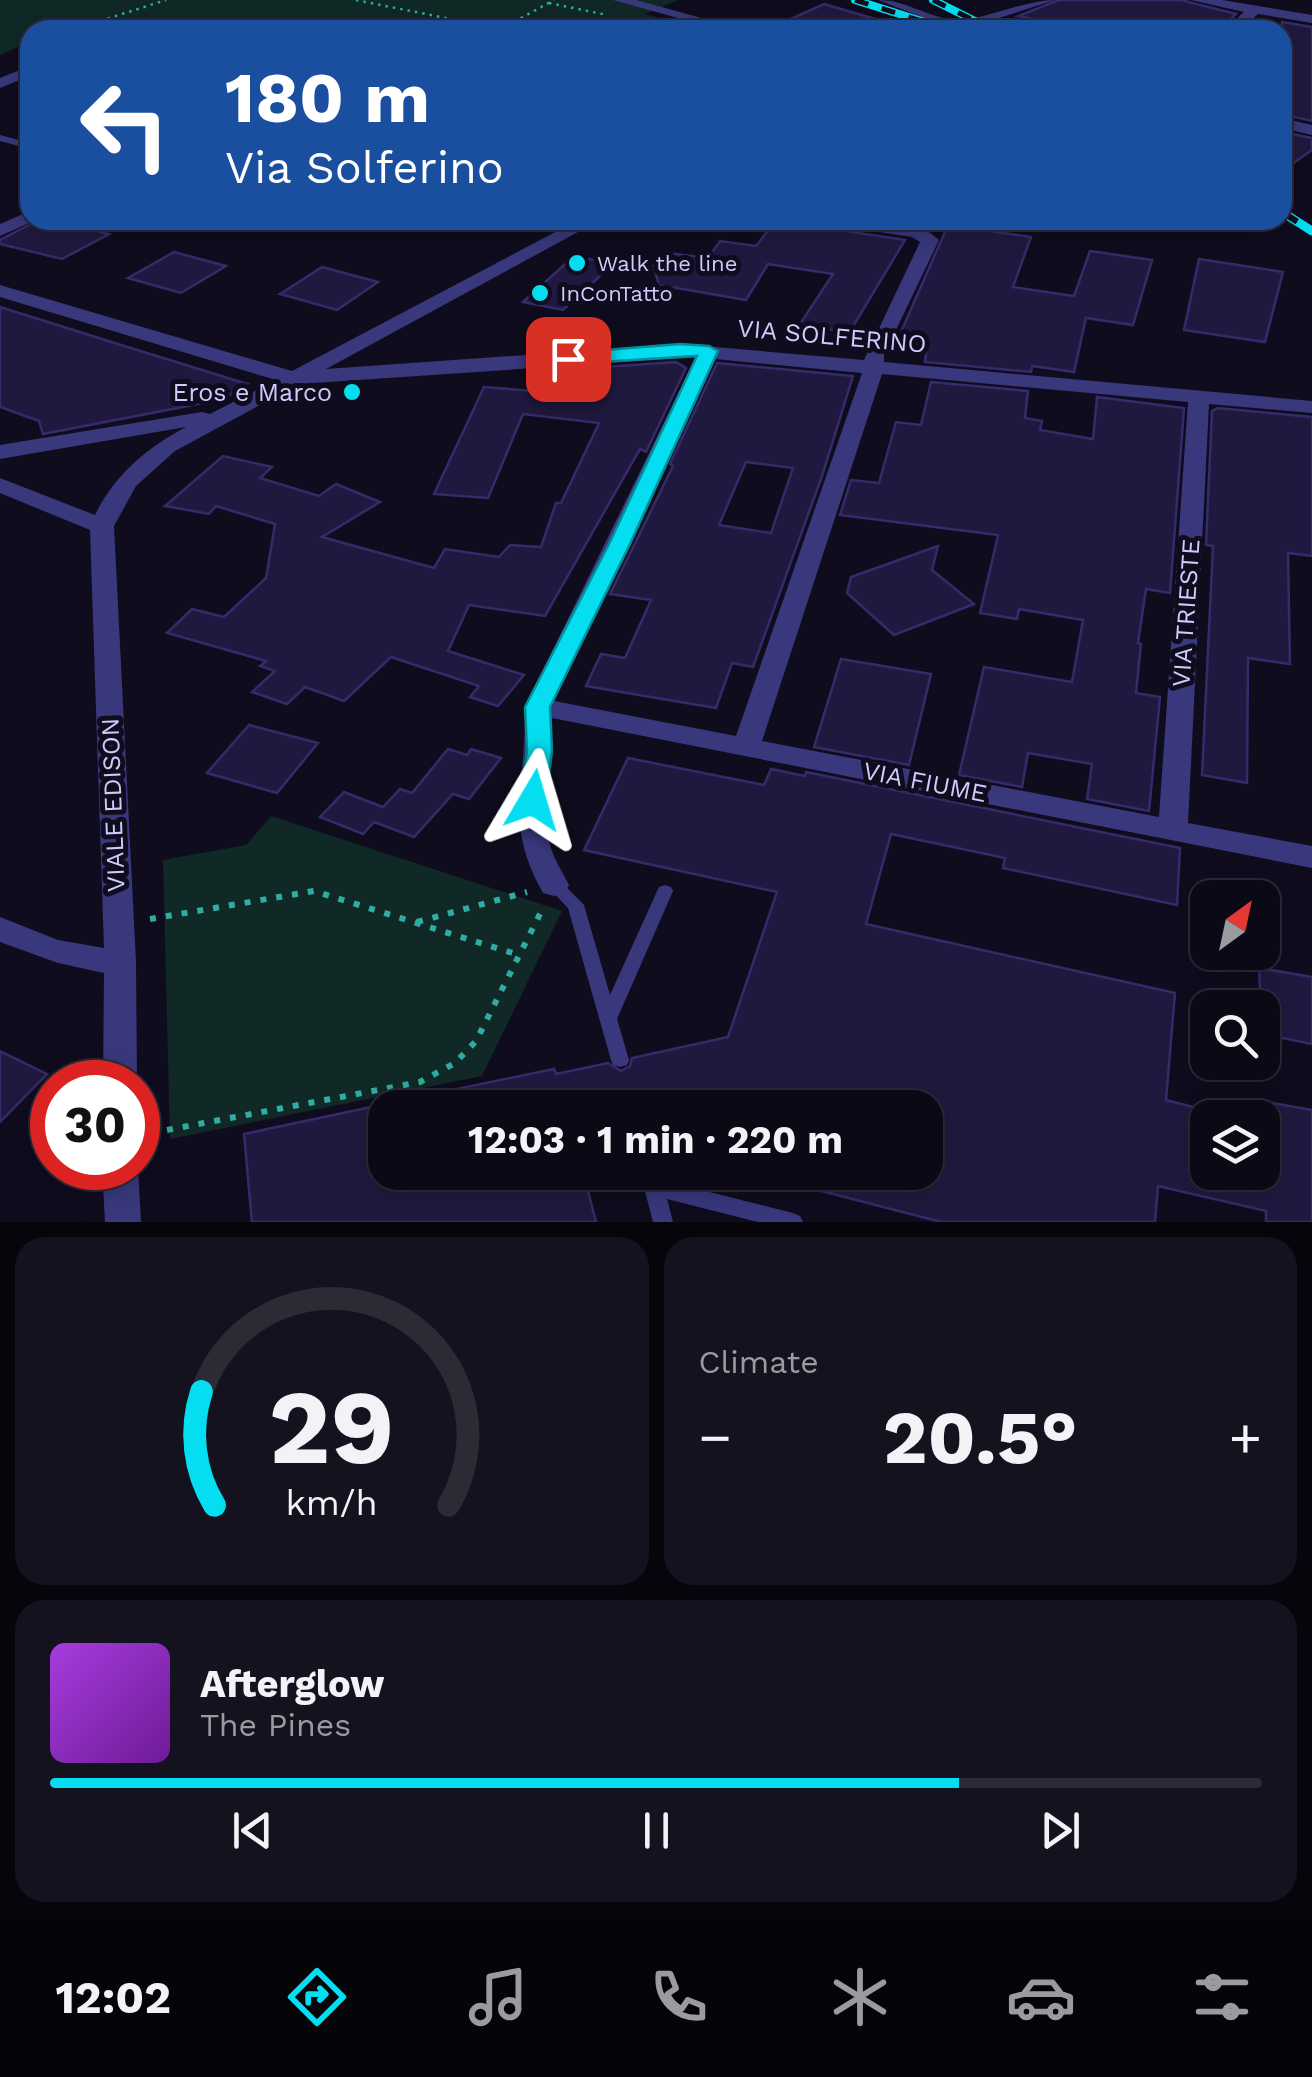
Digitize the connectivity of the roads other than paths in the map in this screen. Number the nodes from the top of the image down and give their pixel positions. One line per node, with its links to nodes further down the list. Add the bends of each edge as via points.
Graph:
1 (620, 0): 6 (street)
2 (1048, 0): 8 (street)
3 (1198, 0): 5 (street)
4 (889, 1): 7 (street)
5 (1254, 10): 9 (street); 10 (street)
6 (699, 20)
7 (935, 20)
8 (974, 20)
9 (1242, 20)
10 (1312, 20)
11 (573, 230): 16 (street)
12 (890, 230): 15 (street, via 930,240 874,355)
13 (0, 291): 16 (street, VIA SOLFERINO)
14 (709, 351): 15 (street, VIA SOLFERINO); 16 (street, VIA SOLFERINO); 23 (street)
15 (874, 368): 17 (street, VIA SOLFERINO); 24 (street)
16 (294, 378): 19 (street)
17 (1199, 397): 18 (street, VIA SOLFERINO); 25 (street, VIA TRIESTE)
18 (1312, 407)
19 (222, 415): 20 (street); 22 (street, via 129,476)
20 (0, 452)
21 (0, 485): 22 (street)
22 (102, 526): 30 (street, VIALE EDISON)
23 (538, 707): 24 (street, VIA FIUME); 27 (street, via 531,820)
24 (746, 748): 25 (street, VIA FIUME)
25 (1173, 830): 26 (street, VIA FIUME)
26 (1312, 857)
27 (554, 885): 31 (lane, via 576,905)
28 (665, 891): 31 (lane)
29 (0, 929): 30 (street, via 40,948)
30 (120, 962): 32 (street, VIALE EDISON)
31 (609, 1018): 33 (lane)
32 (120, 1060)
33 (620, 1060)
34 (121, 1190): 37 (street)
35 (655, 1190): 38 (lane)
36 (686, 1190): 39 (lane)
37 (123, 1222)
38 (663, 1222)
39 (794, 1222)

